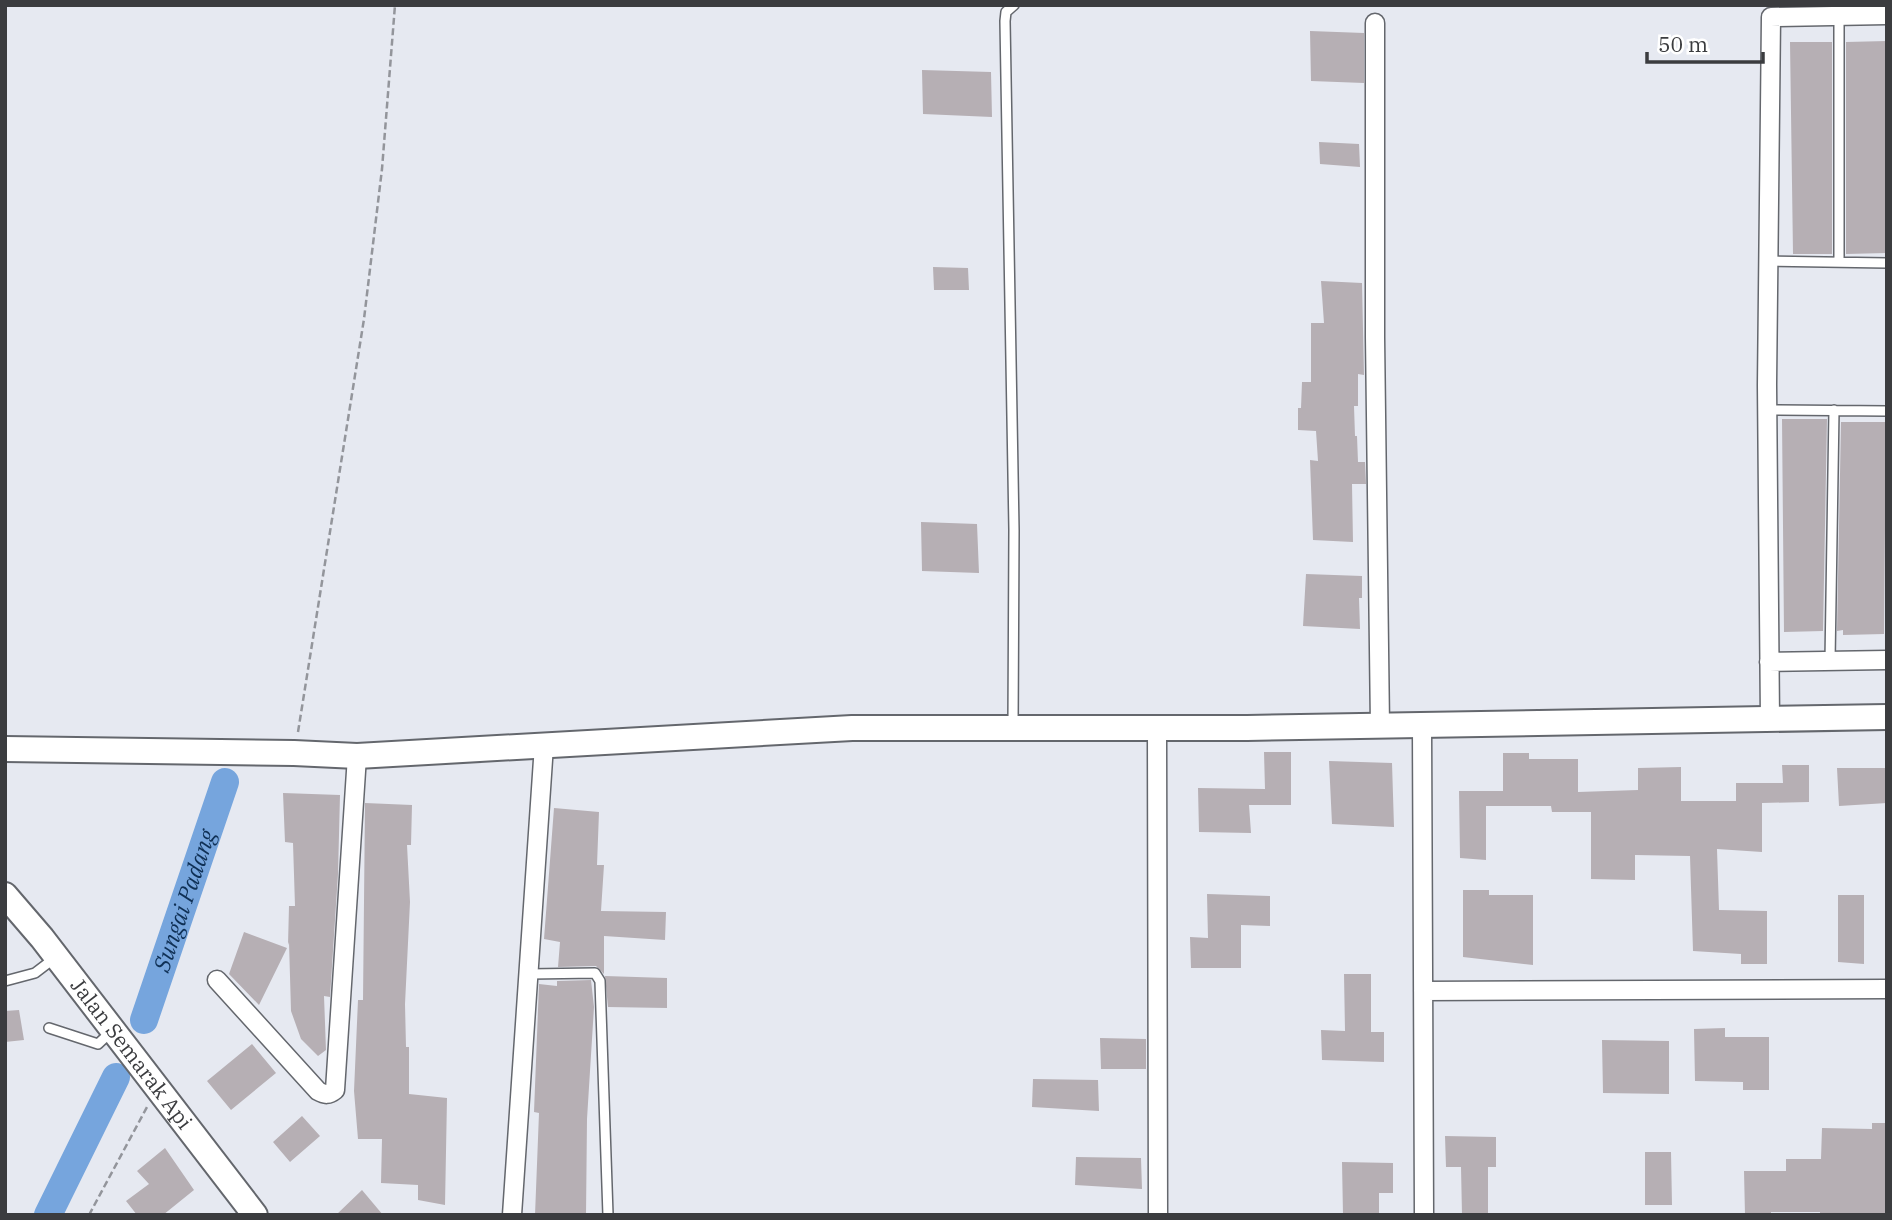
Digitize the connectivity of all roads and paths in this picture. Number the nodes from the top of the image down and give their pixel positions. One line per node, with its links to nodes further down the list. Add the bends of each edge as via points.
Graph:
1 (395, 5): 23 (path, via 364,319)
2 (1014, 5): 19 (lane, via 1006,12 1005,21)
3 (1887, 15): 4 (street)
4 (1839, 16): 6 (street, via 1771,17); 7 (lane)
5 (1375, 23): 17 (street)
6 (1769, 261): 7 (lane); 9 (street)
7 (1839, 262): 8 (lane)
8 (1887, 263)
9 (1768, 410): 10 (lane); 14 (street)
10 (1834, 411): 11 (lane); 13 (lane)
11 (1887, 411)
12 (1887, 660): 13 (street)
13 (1830, 661): 14 (street)
14 (1769, 662): 16 (street)
15 (1887, 717): 16 (street)
16 (1770, 720): 18 (street)
17 (1380, 726): 18 (street); 20 (street)
18 (1422, 726): 31 (street)
19 (1013, 728): 20 (street); 21 (street, via 852,728)
20 (1157, 728): 39 (street)
21 (544, 745): 24 (street); 27 (street)
22 (5, 749): 23 (street)
23 (295, 752): 24 (street)
24 (357, 756): 28 (street, via 335,1090 330,1094 318,1091)
25 (5, 895): 26 (street, Jalan Semarak Api)
26 (57, 957): 29 (lane, via 35,973); 33 (street, Jalan Semarak Api)
27 (530, 974): 37 (street); 38 (lane, via 595,973 600,981)
28 (217, 980)
29 (5, 981)
30 (1887, 989): 31 (street)
31 (1423, 991): 40 (street)
32 (49, 1028): 33 (lane, via 98,1044)
33 (113, 1030): 34 (street, Jalan Semarak Api)
34 (156, 1089): 35 (path); 36 (street, Jalan Semarak Api)
35 (89, 1215)
36 (255, 1215)
37 (513, 1215)
38 (608, 1215)
39 (1158, 1215)
40 (1424, 1215)

